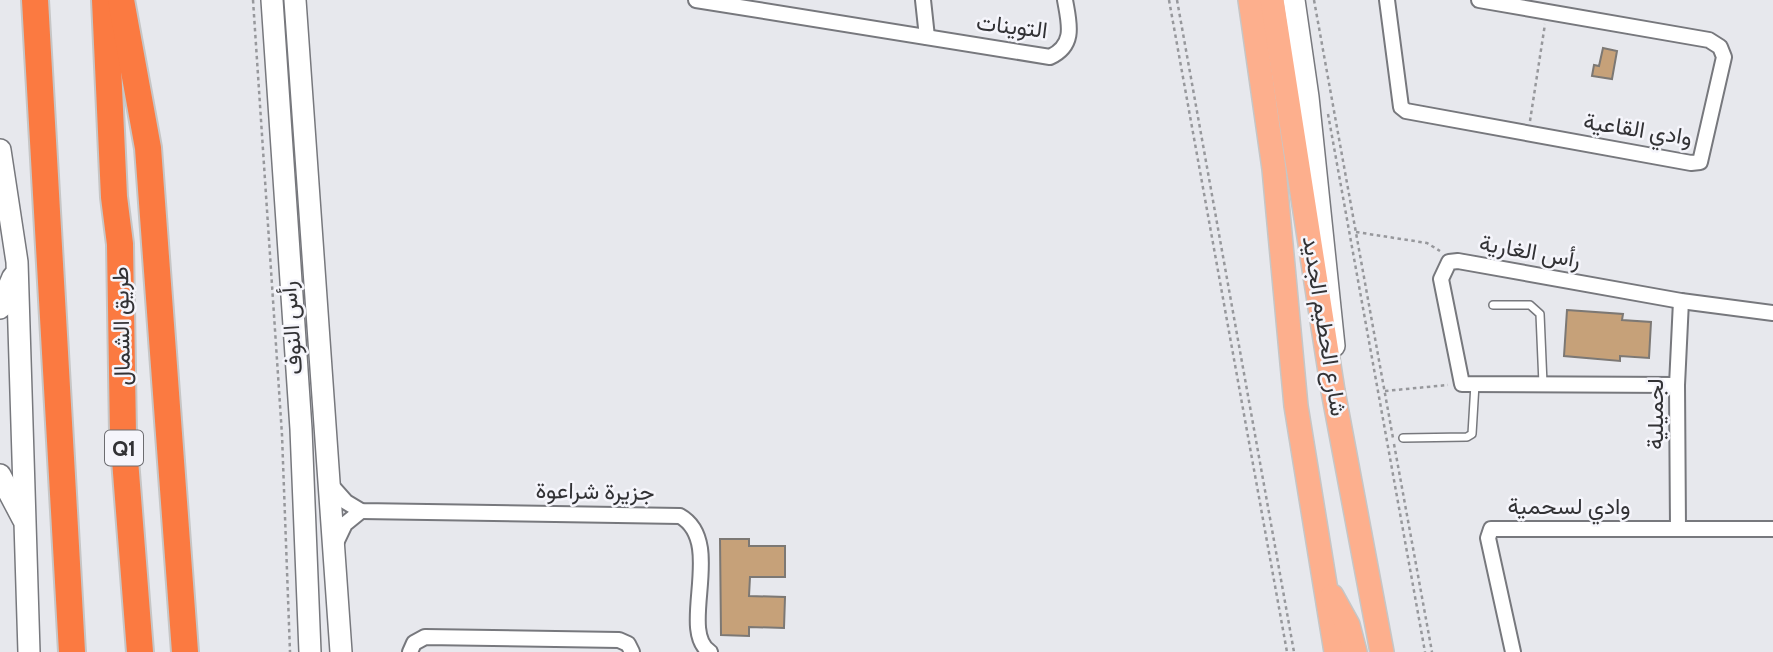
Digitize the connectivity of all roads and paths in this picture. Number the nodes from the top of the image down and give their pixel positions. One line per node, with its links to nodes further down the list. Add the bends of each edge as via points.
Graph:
1 (35, 0): 48 (highway)
2 (105, 0): 49 (highway, طريق الشمال / Q1, via 120,244 123,434)
3 (121, 0): 50 (highway, via 148,148)
4 (253, 0): 51 (path, via 280,407)
5 (272, 0): 52 (street, رأس النوف, via 301,429)
6 (295, 0): 40 (street, رأس النوف)
7 (696, 0): 19 (street, التوينات)
8 (923, 0): 21 (street)
9 (1065, 0): 21 (street, التوينات, via 1068,42 1050,57)
10 (1169, 0): 57 (path)
11 (1177, 0): 58 (path)
12 (1250, 0): 46 (main road, شارع الحطيم الجديد, via 1274,169 1296,406)
13 (1272, 0): 36 (main road, شارع الحطيم الجديد)
14 (1294, 0): 36 (street, via 1332,307)
15 (1308, 0): 22 (path)
16 (1314, 0): 26 (path)
17 (1387, 0): 24 (street, وادي القاعية, via 1401,107)
18 (1479, 0): 20 (street, وادي القاعية)
19 (712, 1): 21 (street, التوينات)
20 (1546, 12): 24 (path); 24 (street, وادي القاعية, via 1709,40 1720,47 1724,57 1703,154 1696,163)
21 (927, 37)
22 (1317, 54)
23 (1327, 108): 62 (path)
24 (1528, 135)
25 (0, 150): 27 (street)
26 (1356, 232): 28 (path, via 1427,243); 37 (path)
27 (17, 262): 31 (street); 42 (street)
28 (1448, 262): 29 (street, رأس الغارية); 33 (street, رأس الغارية, via 1441,279)
29 (1681, 301): 32 (street, رأس الغارية); 35 (street, لجميلية)
30 (1493, 305): 34 (lane, via 1530,305 1540,314)
31 (0, 308)
32 (1773, 313)
33 (1468, 384): 34 (street); 37 (path); 38 (lane, via 1472,434)
34 (1543, 384): 35 (street)
35 (1677, 385): 43 (street, لجميلية)
36 (1334, 391): 61 (main road, شارع الحطيم الجديد)
37 (1385, 391): 63 (path)
38 (1403, 438)
39 (0, 475): 42 (street)
40 (328, 481): 41 (street, via 337,494); 45 (street, رأس النوف)
41 (361, 510): 45 (street, via 345,524); 56 (street, جزيرة شراعوة, via 680,516 690,522 700,539 699,630)
42 (26, 524): 47 (street)
43 (1678, 528): 44 (street, وادي لسحمية); 64 (street, وادي لسحمية, via 1491,529 1488,538)
44 (1773, 529)
45 (332, 549): 53 (street, رأس النوف)
46 (1325, 588): 59 (main road, شارع الحطيم الجديد); 60 (main road, via 1344,615)
47 (29, 652)
48 (72, 652)
49 (140, 652)
50 (185, 652)
51 (290, 652)
52 (310, 652)
53 (341, 652)
54 (410, 652): 55 (street, via 414,643 425,637 619,640)
55 (632, 652)
56 (710, 652)
57 (1287, 652)
58 (1294, 652)
59 (1336, 652)
60 (1355, 652)
61 (1382, 652)
62 (1425, 652)
63 (1432, 652)
64 (1513, 652)

